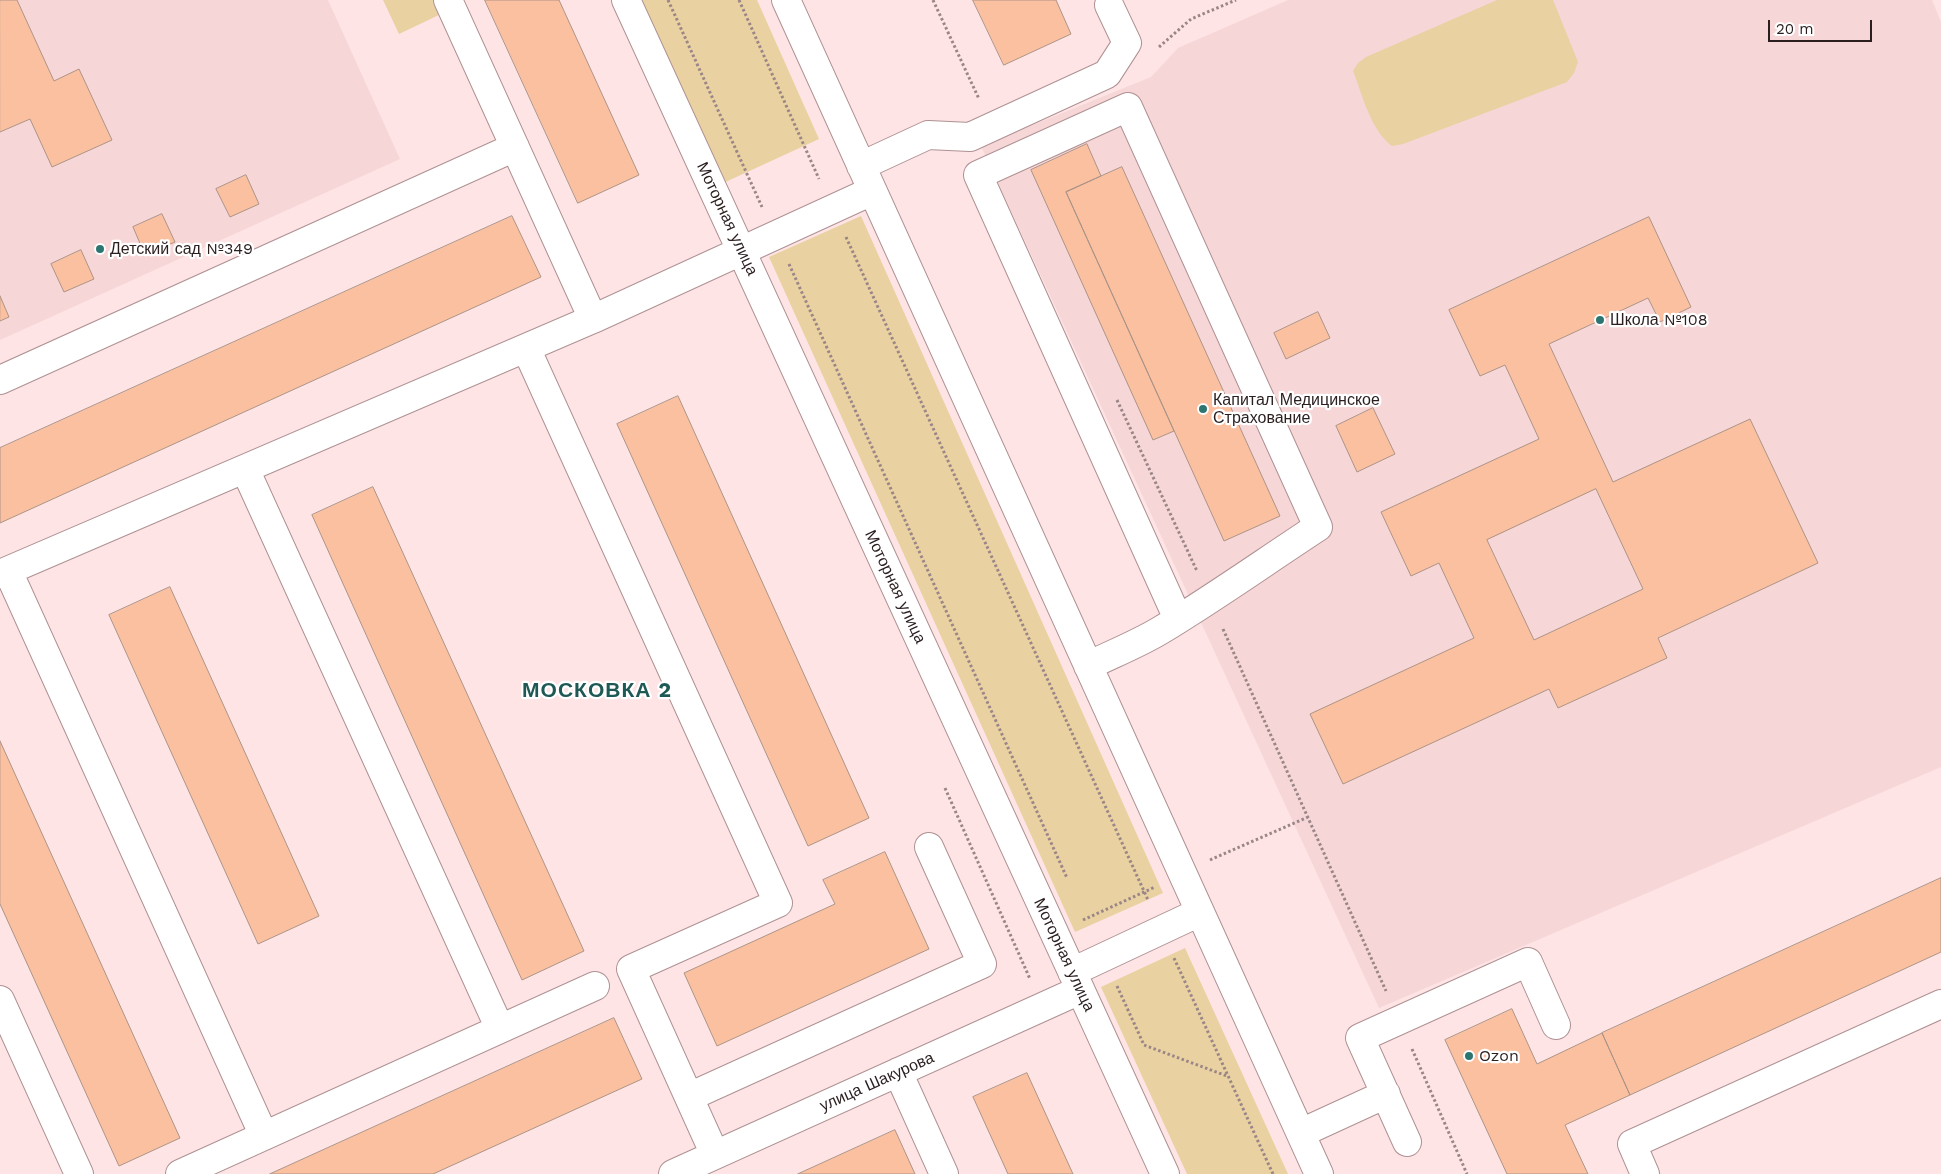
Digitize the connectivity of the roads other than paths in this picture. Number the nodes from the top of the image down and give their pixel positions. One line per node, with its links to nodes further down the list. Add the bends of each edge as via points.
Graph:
1 (448, 0): 5 (street)
2 (626, 0): 8 (street, Моторная улица)
3 (786, 0): 6 (street)
4 (1109, 5): 6 (street, via 1127,43 1108,74 970,137 928,135)
5 (515, 147): 9 (street); 11 (street)
6 (860, 166): 7 (street)
7 (872, 191): 8 (street); 15 (street)
8 (742, 251): 9 (street); 18 (street, Моторная улица)
9 (593, 319): 10 (street)
10 (526, 348): 12 (street); 26 (street, via 778,903 631,969)
11 (0, 380)
12 (245, 469): 13 (street); 23 (street)
13 (4, 572): 28 (street)
14 (1178, 619): 14 (street, via 978,175 1128,107 1318,527); 15 (street, via 1159,632)
15 (1088, 666): 17 (street)
16 (929, 847): 26 (street, via 982,964)
17 (1200, 912): 18 (street, улица Шакурова, via 1103,957); 27 (street)
18 (1076, 981): 24 (street, улица Шакурова); 35 (street, Моторная улица)
19 (595, 986): 23 (street)
20 (0, 1000): 31 (street)
21 (1941, 1004): 37 (street, via 1632,1144)
22 (1556, 1025): 25 (street, via 1528,962 1360,1038)
23 (500, 1029): 28 (street)
24 (898, 1072): 30 (street, улица Шакурова); 34 (street)
25 (1386, 1094): 27 (street); 29 (street)
26 (689, 1097): 30 (street)
27 (1300, 1133): 36 (street)
28 (264, 1136): 32 (street)
29 (1407, 1142)
30 (715, 1155): 33 (street, улица Шакурова)
31 (79, 1174)
32 (180, 1174)
33 (673, 1174)
34 (944, 1174)
35 (1165, 1174)
36 (1319, 1174)
37 (1645, 1174)

